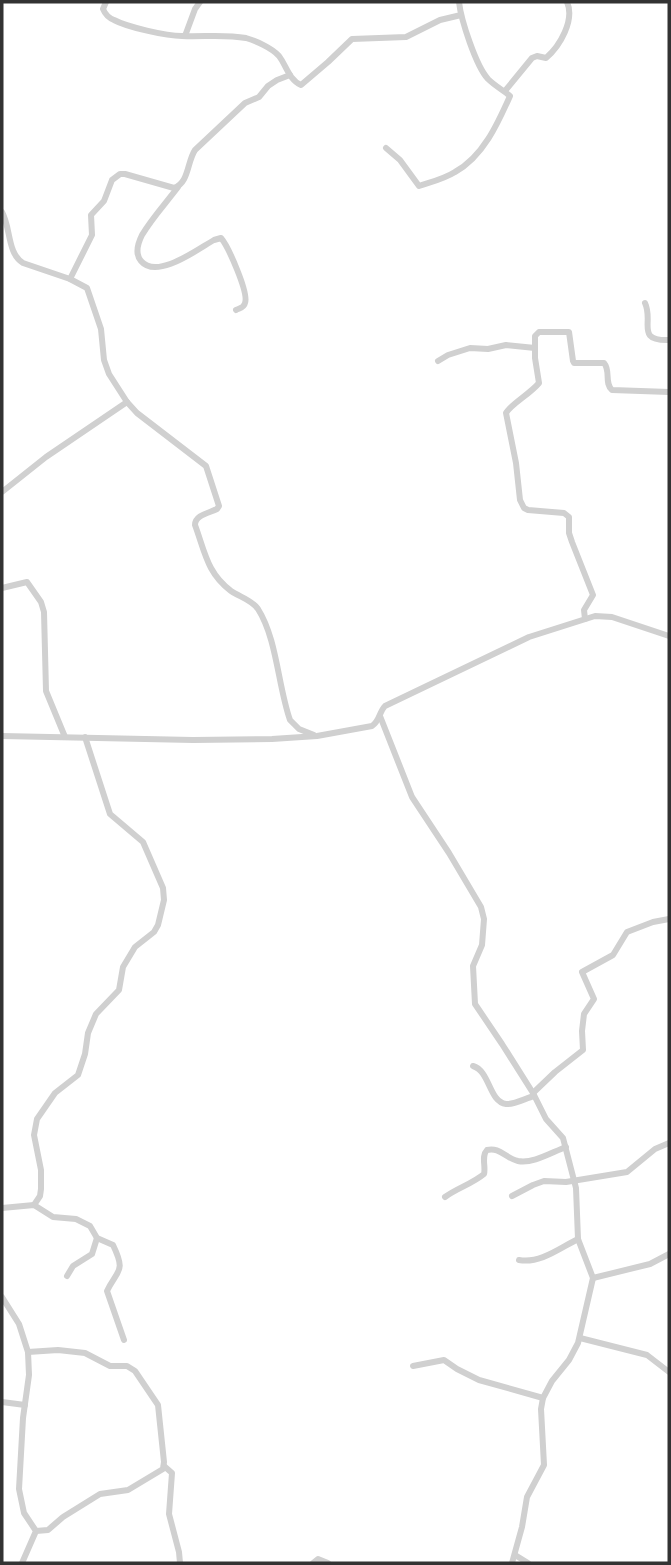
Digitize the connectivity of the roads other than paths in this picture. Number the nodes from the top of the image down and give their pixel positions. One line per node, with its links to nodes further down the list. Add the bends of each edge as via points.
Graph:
1 (106, 2): 6 (street, via 103,10 113,20)
2 (200, 2): 6 (street)
3 (459, 2): 5 (street)
4 (567, 2): 8 (street, via 570,10 560,43 546,58 532,58)
5 (461, 15): 7 (street, via 406,37 352,39 304,84 298,85); 8 (street, via 482,69)
6 (185, 36): 7 (street, via 251,40 277,54)
7 (290, 75): 10 (street, via 245,103 192,153)
8 (505, 91): 9 (street, via 510,96 498,122 471,160 454,173 417,185)
9 (386, 148)
10 (181, 184): 12 (street, via 174,188 125,174 116,176 91,215 92,235); 14 (street, via 142,237 139,258 159,268 220,238 243,285 246,301)
11 (2, 212): 12 (street, via 18,260)
12 (70, 279): 19 (street, via 90,292 106,367)
13 (645, 303): 15 (street, via 650,335)
14 (236, 310)
15 (669, 340)
16 (535, 348): 17 (street, via 470,348); 18 (street, via 536,333 566,331 574,363 604,363 612,390); 22 (street, via 539,383 506,413 520,500 528,510 569,517 572,542 593,595 584,610)
17 (438, 361)
18 (669, 392)
19 (127, 402): 20 (street); 26 (street, via 209,470 219,506 195,521 211,570 231,591 257,607 290,720)
20 (2, 492)
21 (2, 588): 27 (street, via 27,582 41,602 46,691)
22 (585, 620): 23 (street, via 612,617); 24 (street, via 529,637 385,706)
23 (669, 636)
24 (380, 716): 26 (street, via 372,726); 31 (street, via 412,797 481,907 482,945 473,966 475,1004)
25 (2, 736): 27 (street)
26 (317, 736): 28 (street)
27 (65, 737): 28 (street)
28 (85, 737): 37 (street, via 107,808 143,842 163,888 163,900 154,932 135,947 123,967 119,990 96,1014 78,1075 55,1093 37,1119 34,1135 41,1189)
29 (669, 919): 31 (street, via 627,932 613,956 582,972 594,999 584,1014 583,1050)
30 (473, 1066): 31 (street, via 504,1104)
31 (533, 1095): 33 (street)
32 (669, 1143): 34 (street, via 627,1172)
33 (566, 1147): 34 (street); 36 (street, via 525,1161 487,1150 484,1174)
34 (575, 1181): 35 (street, via 544,1181); 40 (street)
35 (512, 1196)
36 (445, 1197)
37 (34, 1205): 38 (street); 39 (street, via 50,1216 73,1218 90,1226)
38 (2, 1208)
39 (97, 1238): 43 (street, via 92,1254 72,1266); 47 (street, via 113,1245 119,1260 120,1270 107,1291)
40 (578, 1239): 42 (street, via 536,1260); 44 (street)
41 (669, 1254): 44 (street, via 650,1264)
42 (519, 1259)
43 (67, 1276)
44 (593, 1278): 46 (street)
45 (2, 1297): 48 (street, via 19,1324)
46 (580, 1338): 50 (street, via 642,1353); 51 (street)
47 (124, 1340)
48 (28, 1352): 53 (street); 54 (street, via 85,1353 110,1366 135,1371 158,1405)
49 (413, 1366): 51 (street, via 444,1360 480,1380)
50 (669, 1372)
51 (543, 1398): 56 (street, via 544,1465 527,1497)
52 (2, 1402): 53 (street)
53 (25, 1405): 55 (street, via 20,1495 24,1513)
54 (164, 1466): 55 (street, via 133,1488 100,1494 48,1530); 58 (street, via 172,1473 169,1514)
55 (36, 1531): 57 (street)
56 (514, 1555): 61 (street); 62 (street)
57 (22, 1563)
58 (180, 1563)
59 (313, 1563): 60 (street, via 318,1559)
60 (328, 1563)
61 (512, 1563)
62 (528, 1563)

